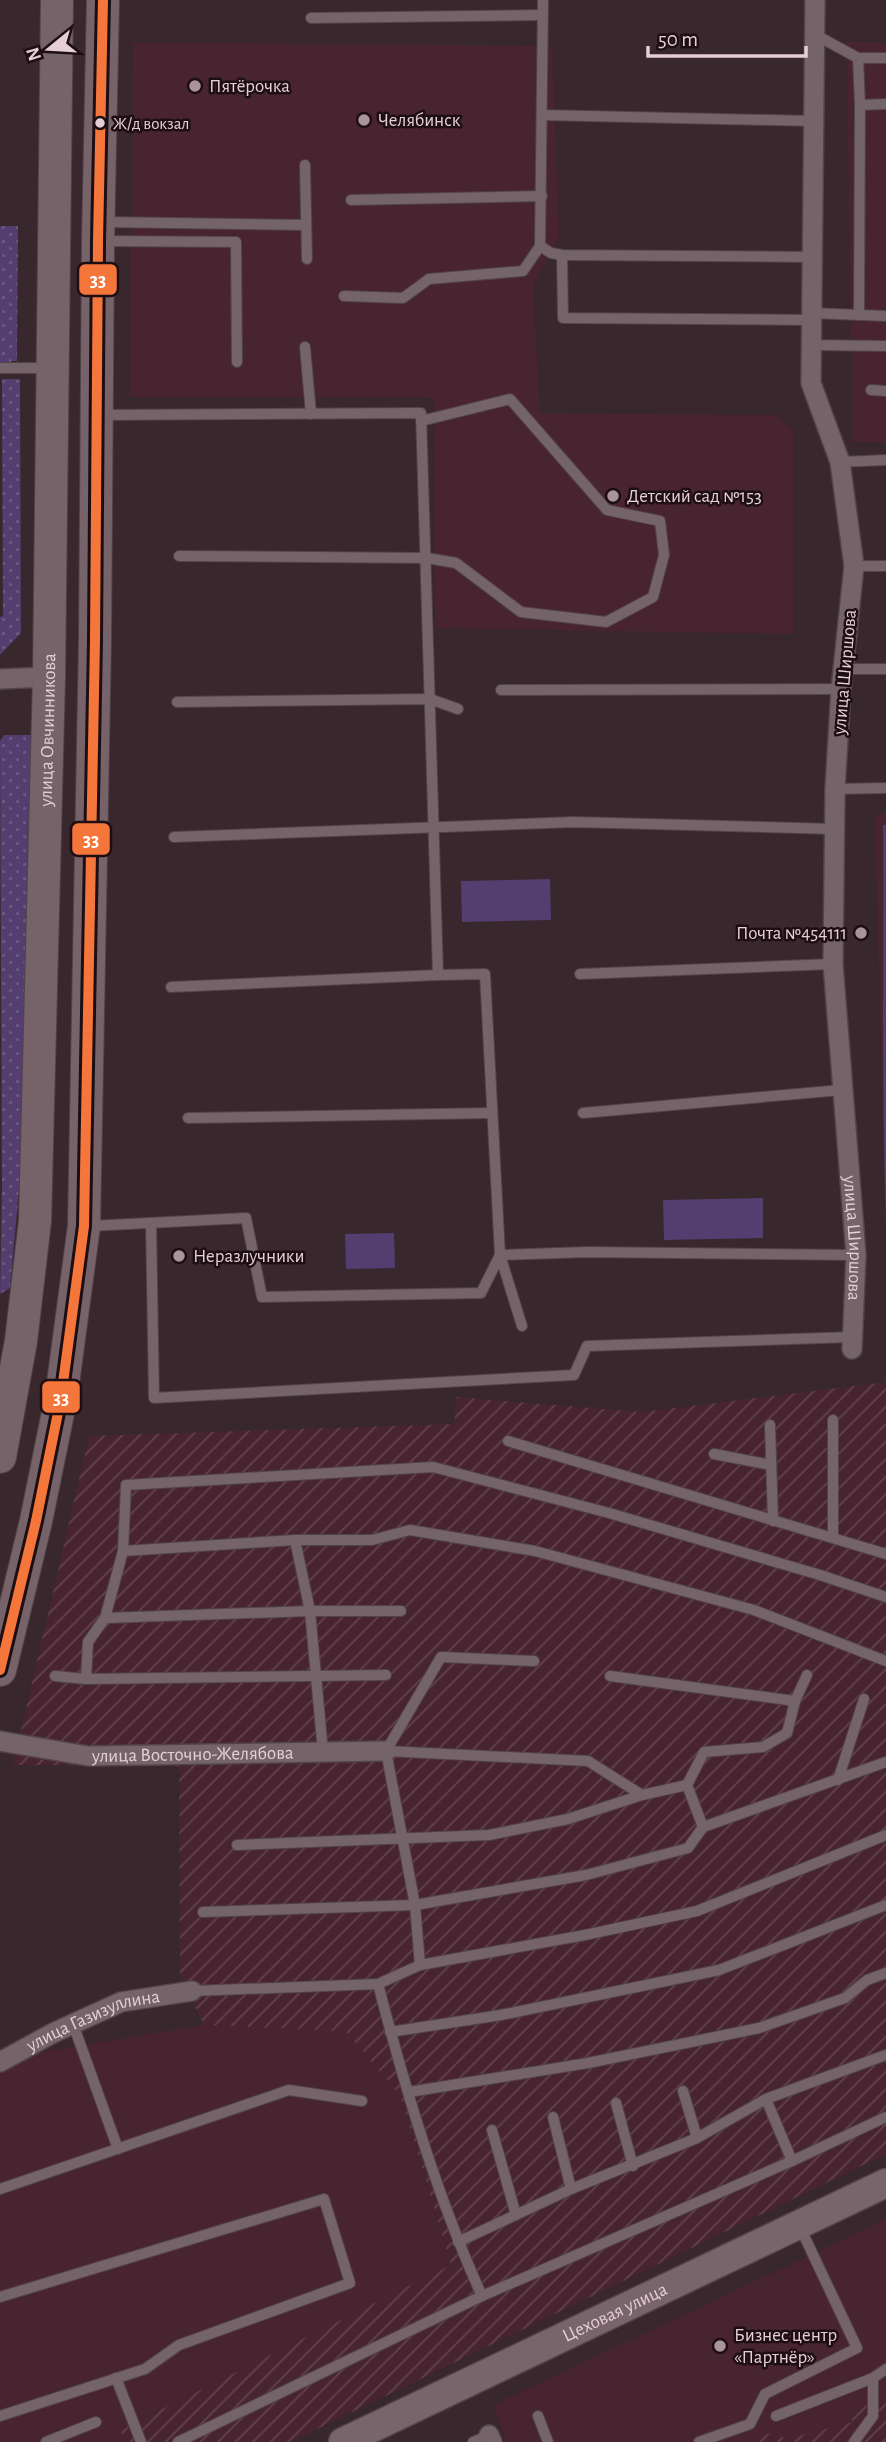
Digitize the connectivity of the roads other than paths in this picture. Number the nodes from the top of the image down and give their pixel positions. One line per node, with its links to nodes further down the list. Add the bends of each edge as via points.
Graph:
1 (57, 0): 31 (main road, улица Овчинникова)
2 (103, 0): 18 (main road)
3 (542, 0): 5 (lane)
4 (815, 0): 7 (street, улица Ширшова)
5 (542, 15): 6 (lane); 12 (lane)
6 (312, 18)
7 (814, 34): 8 (lane); 13 (street, улица Ширшова)
8 (858, 58): 9 (lane); 11 (lane)
9 (886, 58)
10 (886, 104): 11 (lane)
11 (860, 105): 24 (lane)
12 (542, 115): 13 (lane); 15 (lane)
13 (813, 121): 21 (street, улица Ширшова)
14 (305, 164): 17 (lane)
15 (542, 196): 16 (lane); 19 (lane)
16 (351, 200)
17 (306, 225): 18 (lane); 22 (lane)
18 (98, 232): 30 (lane, via 236,243); 36 (main road)
19 (540, 246): 20 (lane); 23 (lane, via 523,271 429,279 403,298)
20 (562, 255): 21 (lane); 25 (lane, via 563,318)
21 (811, 257): 25 (street, улица Ширшова)
22 (307, 259)
23 (344, 296)
24 (859, 315): 25 (lane); 26 (lane)
25 (811, 316): 27 (street, улица Ширшова)
26 (886, 316)
27 (811, 345): 28 (lane); 39 (street, улица Ширшова, via 811,383)
28 (886, 346)
29 (305, 347): 35 (lane)
30 (237, 362)
31 (52, 368): 32 (lane); 45 (main road, улица Овчинникова)
32 (0, 369)
33 (871, 390): 34 (lane)
34 (886, 391)
35 (311, 414): 36 (lane); 37 (lane, via 421,413)
36 (96, 415): 66 (main road)
37 (421, 421): 41 (lane); 41 (lane, via 510,399 607,510 660,521 664,555 653,597 606,622 522,612 456,563)
38 (886, 460): 39 (lane)
39 (840, 462): 43 (street, улица Ширшова)
40 (179, 556): 41 (lane)
41 (427, 558): 49 (lane)
42 (886, 565): 43 (lane)
43 (854, 566): 47 (street, улица Ширшова)
44 (886, 669): 47 (lane)
45 (49, 677): 46 (street); 75 (main road, улица Овчинникова, via 36,1221)
46 (0, 679)
47 (843, 679): 48 (lane); 53 (street, улица Ширшова)
48 (501, 690)
49 (430, 699): 50 (lane); 51 (lane); 54 (lane)
50 (177, 702)
51 (458, 709)
52 (886, 788): 53 (lane)
53 (835, 789): 55 (street, улица Ширшова)
54 (435, 828): 55 (lane, via 574,822); 56 (lane); 59 (lane)
55 (834, 829): 57 (street, улица Ширшова)
56 (174, 838)
57 (833, 964): 58 (lane); 61 (street, улица Ширшова)
58 (580, 974)
59 (438, 975): 60 (lane); 62 (lane, via 485,974)
60 (171, 987)
61 (841, 1090): 63 (lane); 68 (street, улица Ширшова)
62 (492, 1112): 64 (lane); 67 (lane)
63 (583, 1113)
64 (188, 1118)
65 (151, 1223): 66 (lane); 67 (lane, via 246,1218 262,1297 481,1293); 70 (lane, via 153,1398 574,1375 587,1346)
66 (84, 1226): 88 (main road, via 61,1398)
67 (500, 1255): 68 (lane); 69 (lane)
68 (856, 1255): 70 (street, улица Ширшова)
69 (522, 1326)
70 (853, 1343)
71 (833, 1420): 78 (lane)
72 (770, 1425): 76 (lane)
73 (508, 1441): 77 (lane)
74 (715, 1454): 76 (lane)
75 (0, 1457)
76 (771, 1465): 77 (lane)
77 (773, 1521): 78 (lane)
78 (833, 1538): 81 (lane)
79 (295, 1540): 80 (lane); 83 (lane); 87 (lane, via 372,1539 411,1530 535,1551 754,1610)
80 (123, 1551): 82 (lane, via 126,1485 433,1467 609,1513); 85 (lane)
81 (886, 1555)
82 (886, 1597)
83 (310, 1611): 84 (lane); 85 (lane); 93 (lane)
84 (401, 1612)
85 (105, 1618): 94 (lane, via 88,1642)
86 (534, 1661): 98 (lane, via 441,1657)
87 (886, 1661)
88 (0, 1670)
89 (386, 1675): 93 (lane)
90 (807, 1675): 96 (lane)
91 (55, 1676): 94 (lane)
92 (610, 1676): 96 (lane)
93 (316, 1677): 94 (lane); 99 (lane)
94 (86, 1679)
95 (864, 1699): 101 (lane)
96 (795, 1701): 102 (lane, via 787,1733 764,1747 705,1752)
97 (0, 1741): 99 (street, улица Восточно-Желябова, via 88,1756)
98 (386, 1751): 99 (street, улица Восточно-Желябова); 103 (lane, via 588,1762); 106 (lane)
99 (323, 1752)
100 (886, 1762): 101 (lane)
101 (838, 1780): 104 (lane)
102 (687, 1784): 103 (lane); 104 (lane)
103 (642, 1795): 106 (lane, via 568,1819 489,1835)
104 (703, 1827): 108 (lane, via 688,1848 586,1875)
105 (886, 1835): 111 (lane, via 697,1911)
106 (403, 1837): 107 (lane); 108 (lane)
107 (237, 1845)
108 (415, 1905): 110 (lane); 111 (lane)
109 (886, 1905): 116 (lane, via 719,1970 501,2015)
110 (203, 1912)
111 (420, 1965): 113 (lane)
112 (886, 1973): 120 (lane, via 867,1980 845,1998 759,2028 588,2063)
113 (378, 1984): 114 (lane); 116 (lane)
114 (192, 1992): 115 (street, улица Газизуллина, via 121,2002)
115 (73, 2024): 118 (street, улица Газизуллина); 128 (lane)
116 (390, 2032): 120 (lane)
117 (886, 2055): 121 (lane)
118 (0, 2062)
119 (683, 2091): 127 (lane)
120 (409, 2092): 136 (lane)
121 (766, 2099): 127 (lane); 129 (lane)
122 (362, 2101): 128 (lane, via 289,2090)
123 (616, 2103): 130 (lane)
124 (553, 2117): 133 (lane)
125 (886, 2117): 129 (lane)
126 (492, 2130): 134 (lane)
127 (697, 2138): 130 (lane)
128 (118, 2149): 132 (lane)
129 (792, 2161): 137 (lane)
130 (633, 2166): 133 (lane)
131 (886, 2183): 135 (main road, Цеховая улица)
132 (0, 2189)
133 (571, 2189): 134 (lane)
134 (516, 2215): 136 (lane)
135 (799, 2225): 149 (main road, Цеховая улица); 151 (lane, via 857,2348 765,2394 750,2424)
136 (458, 2242): 137 (lane)
137 (482, 2296): 148 (lane)
138 (0, 2297): 140 (lane, via 324,2199 350,2283 178,2345 145,2369)
139 (886, 2369): 141 (lane)
140 (116, 2378): 142 (lane); 147 (lane)
141 (873, 2378): 144 (lane); 152 (lane, via 873,2416)
142 (0, 2416)
143 (538, 2416): 150 (lane)
144 (776, 2416)
145 (96, 2422): 146 (lane)
146 (46, 2442)
147 (141, 2442)
148 (178, 2442)
149 (343, 2442)
150 (548, 2442)
151 (699, 2442)
152 (855, 2442)

